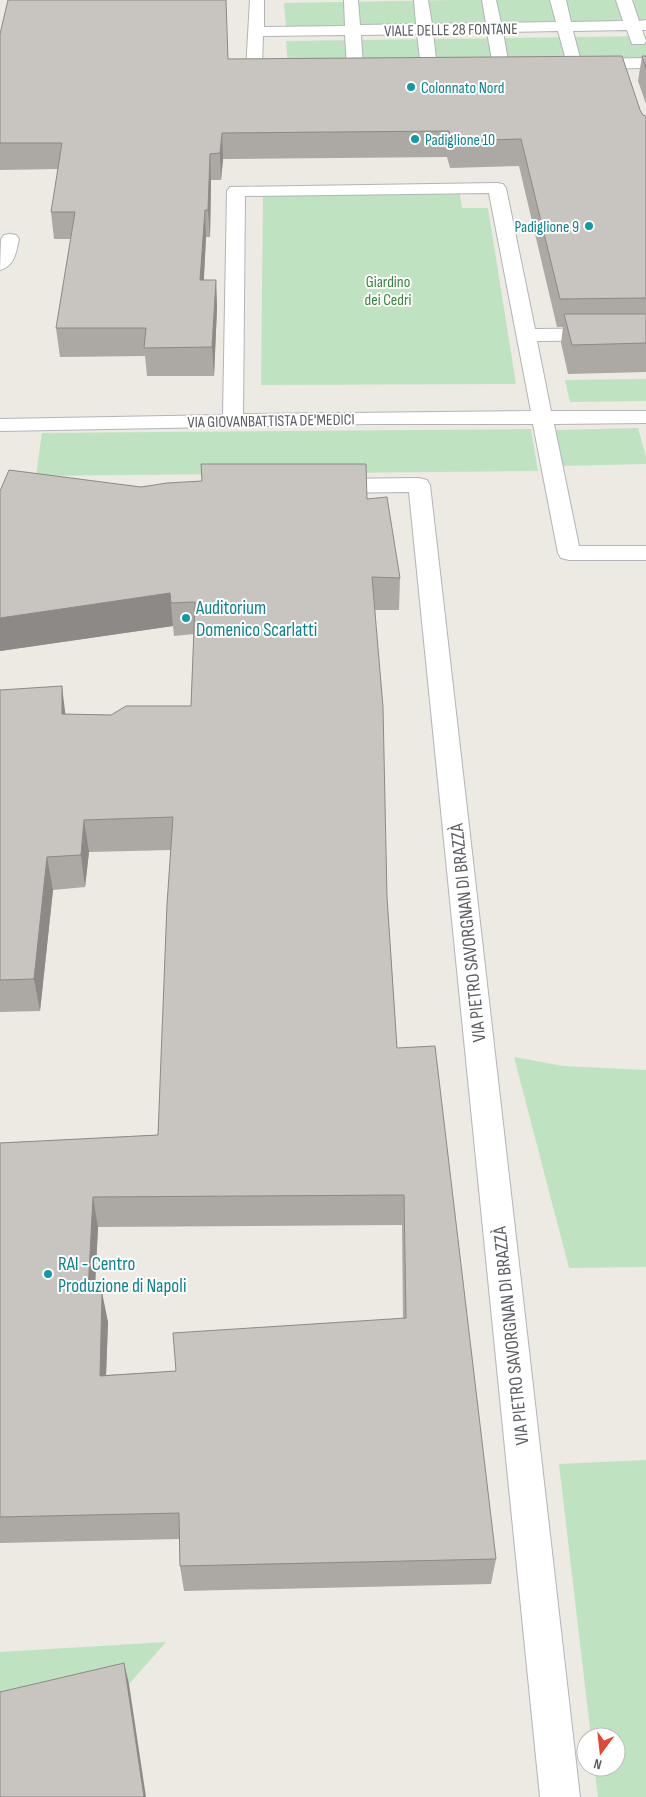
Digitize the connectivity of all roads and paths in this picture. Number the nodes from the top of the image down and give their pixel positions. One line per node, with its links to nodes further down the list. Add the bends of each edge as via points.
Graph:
1 (257, 0): 12 (street)
2 (351, 0): 11 (street)
3 (422, 0): 10 (street)
4 (489, 0): 9 (street)
5 (558, 0): 8 (street)
6 (624, 0): 7 (street)
7 (640, 25): 8 (street, VIALE DELLE 28 FONTANE); 13 (street)
8 (564, 27): 9 (street, VIALE DELLE 28 FONTANE); 14 (street)
9 (494, 28): 10 (street, VIALE DELLE 28 FONTANE); 20 (street)
10 (425, 29): 11 (street, VIALE DELLE 28 FONTANE); 22 (street)
11 (353, 30): 12 (street, VIALE DELLE 28 FONTANE); 23 (street, via 362,68)
12 (256, 32): 24 (street, via 254,70)
13 (646, 63): 15 (street)
14 (574, 64): 15 (street); 17 (street)
15 (623, 64): 25 (street)
16 (519, 65): 20 (street)
17 (555, 65)
18 (447, 66): 22 (street)
19 (483, 66): 20 (street)
20 (501, 66)
21 (411, 67): 22 (street)
22 (429, 67)
23 (337, 68)
24 (300, 69)
25 (628, 82)
26 (10, 239): 27 (street, via 6,258)
27 (0, 264)
28 (646, 334): 29 (street)
29 (526, 335): 30 (street); 32 (street, via 497,188 236,191)
30 (542, 417): 31 (street, VIA GIOVANBATTISTA DE'MEDICI); 32 (street, VIA GIOVANBATTISTA DE'MEDICI); 35 (street, via 569,553)
31 (646, 417)
32 (233, 420): 33 (street, VIA GIOVANBATTISTA DE'MEDICI)
33 (0, 425)
34 (299, 486): 36 (street, VIA PIETRO SAVORGNAN DI BRAZZÀ, via 419,485)
35 (646, 553)
36 (560, 1797)

